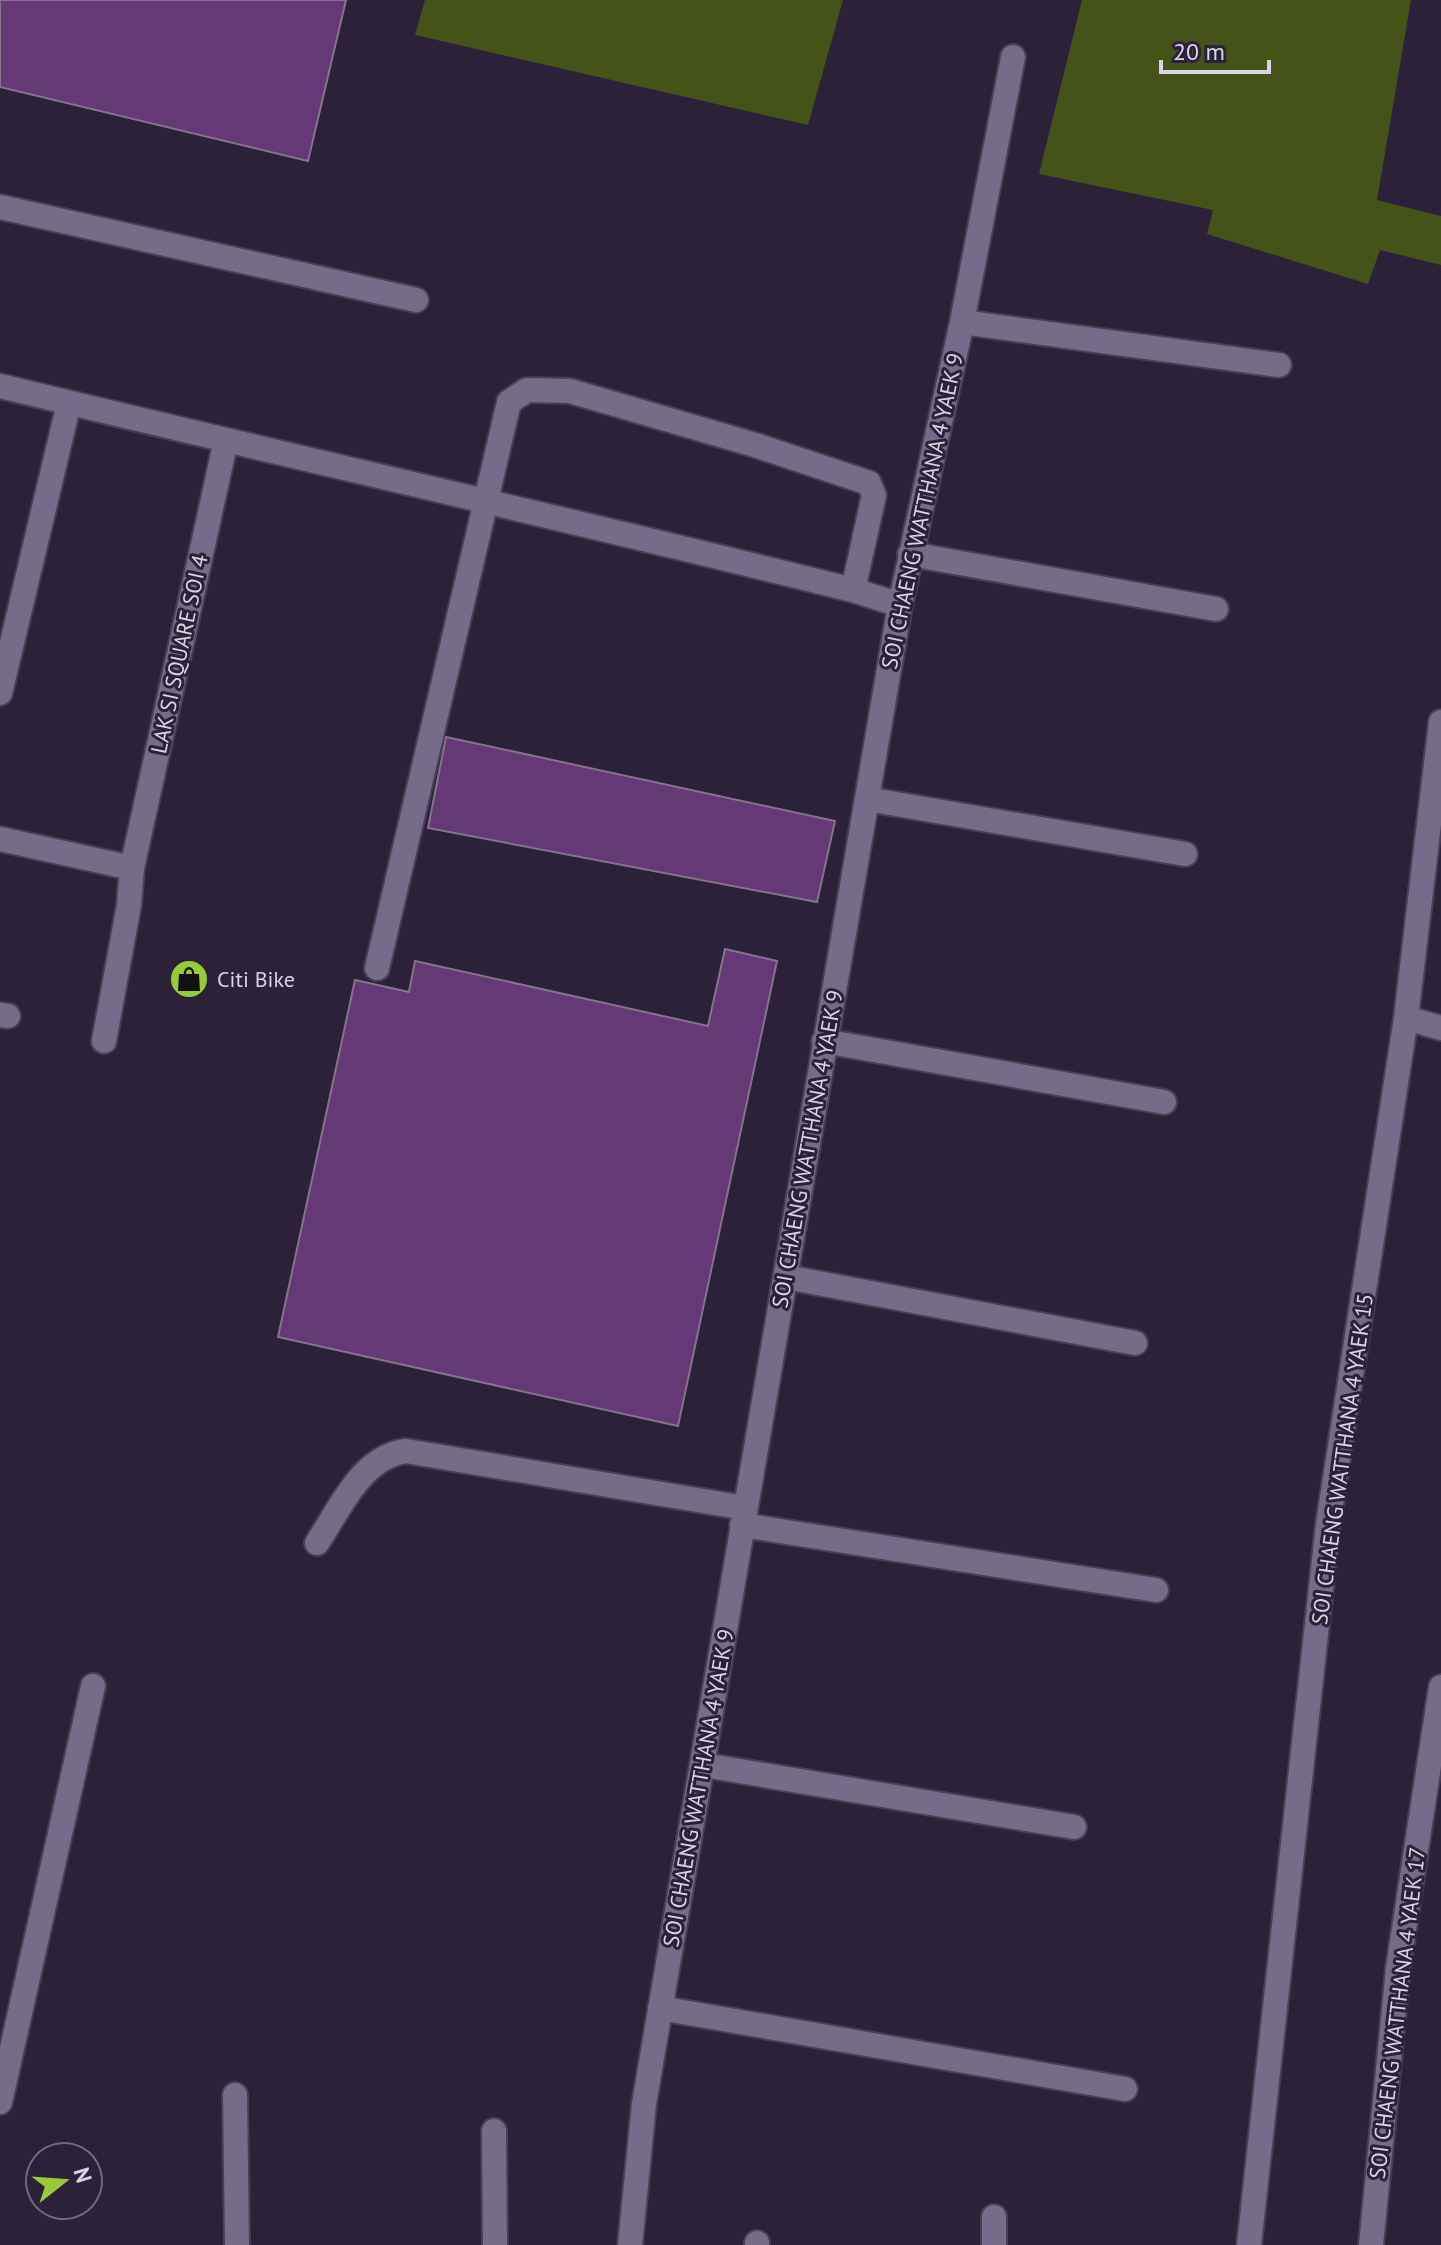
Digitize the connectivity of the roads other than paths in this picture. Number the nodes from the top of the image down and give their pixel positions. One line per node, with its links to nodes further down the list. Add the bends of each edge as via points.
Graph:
1 (1013, 57): 4 (street, SOI CHAENG WATTHANA 4 YAEK 9)
2 (0, 207): 3 (street)
3 (416, 300)
4 (962, 322): 5 (street); 10 (street, SOI CHAENG WATTHANA 4 YAEK 9)
5 (1279, 365)
6 (0, 386): 7 (street)
7 (69, 403): 8 (street); 14 (street)
8 (226, 440): 9 (street); 19 (street, LAK SI SQUARE SOI 4)
9 (487, 499): 11 (street); 11 (street, via 509,402 527,390 570,391 869,483 874,495); 20 (street)
10 (910, 554): 12 (street, SOI CHAENG WATTHANA 4 YAEK 9); 13 (street)
11 (853, 590): 12 (street)
12 (900, 605): 16 (street, SOI CHAENG WATTHANA 4 YAEK 9)
13 (1216, 609)
14 (0, 693)
15 (1441, 722): 21 (street, SOI CHAENG WATTHANA 4 YAEK 15)
16 (867, 799): 18 (street); 24 (street, SOI CHAENG WATTHANA 4 YAEK 9)
17 (0, 839): 19 (street)
18 (1185, 854)
19 (132, 868): 23 (street, LAK SI SQUARE SOI 4)
20 (377, 968)
21 (1406, 1018): 22 (street); 45 (street, SOI CHAENG WATTHANA 4 YAEK 15, via 1328,1524)
22 (1441, 1028)
23 (104, 1041)
24 (824, 1041): 25 (street); 26 (street, SOI CHAENG WATTHANA 4 YAEK 9)
25 (1164, 1102)
26 (786, 1277): 27 (street); 28 (street, SOI CHAENG WATTHANA 4 YAEK 9)
27 (1135, 1343)
28 (744, 1516): 29 (street, via 406,1451 378,1459 365,1472); 30 (street); 33 (street, SOI CHAENG WATTHANA 4 YAEK 9)
29 (317, 1543)
30 (1156, 1590)
31 (93, 1686): 38 (street)
32 (1441, 1687): 46 (street, SOI CHAENG WATTHANA 4 YAEK 17, via 1398,1968)
33 (704, 1765): 34 (street); 35 (street, SOI CHAENG WATTHANA 4 YAEK 9)
34 (1074, 1827)
35 (660, 2008): 36 (street); 43 (street, SOI CHAENG WATTHANA 4 YAEK 9)
36 (1125, 2089)
37 (235, 2095): 41 (street)
38 (0, 2102)
39 (494, 2131): 42 (street)
40 (994, 2217): 44 (street)
41 (237, 2245)
42 (495, 2245)
43 (630, 2245)
44 (994, 2245)
45 (1249, 2245)
46 (1371, 2245)

